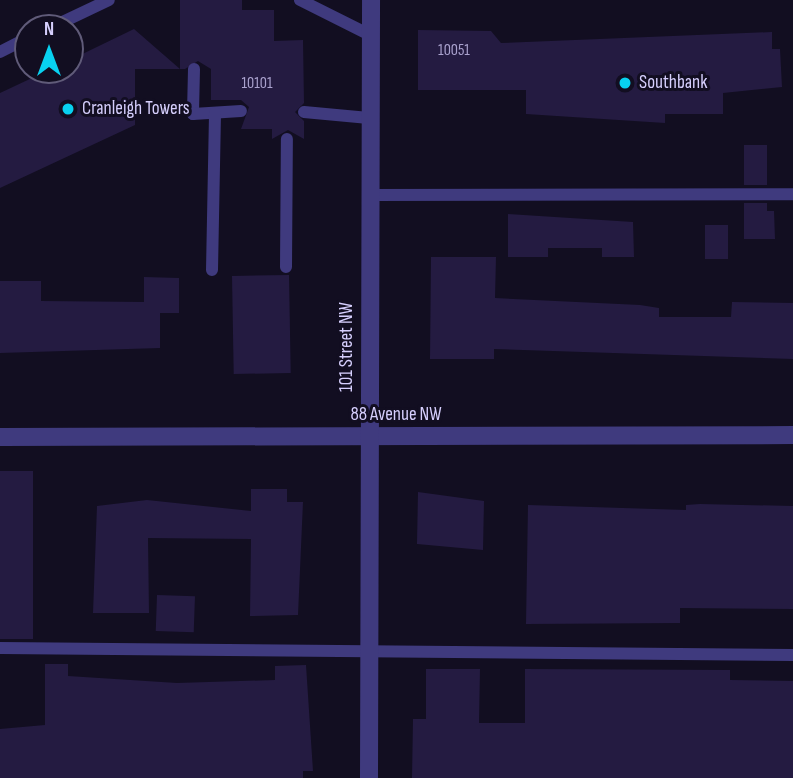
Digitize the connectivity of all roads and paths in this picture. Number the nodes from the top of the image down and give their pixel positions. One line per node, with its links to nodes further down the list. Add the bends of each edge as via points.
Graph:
1 (109, 0): 4 (lane)
2 (300, 0): 5 (lane)
3 (371, 0): 5 (street, 101 Street NW)
4 (80, 14)
5 (370, 34): 10 (street, 101 Street NW)
6 (194, 69): 9 (lane, via 193,114)
7 (241, 111): 9 (lane)
8 (304, 112): 10 (lane)
9 (215, 113): 15 (lane)
10 (369, 118): 13 (street, 101 Street NW)
11 (287, 139): 14 (lane)
12 (793, 194): 13 (lane)
13 (368, 195): 17 (street, 101 Street NW)
14 (286, 267)
15 (212, 270)
16 (793, 435): 17 (street, 88 Avenue NW)
17 (369, 436): 18 (street, 88 Avenue NW); 20 (street, 101 Street NW)
18 (0, 437)
19 (0, 648): 20 (lane)
20 (369, 652): 21 (lane); 22 (street, 101 Street NW)
21 (793, 655)
22 (369, 778)

